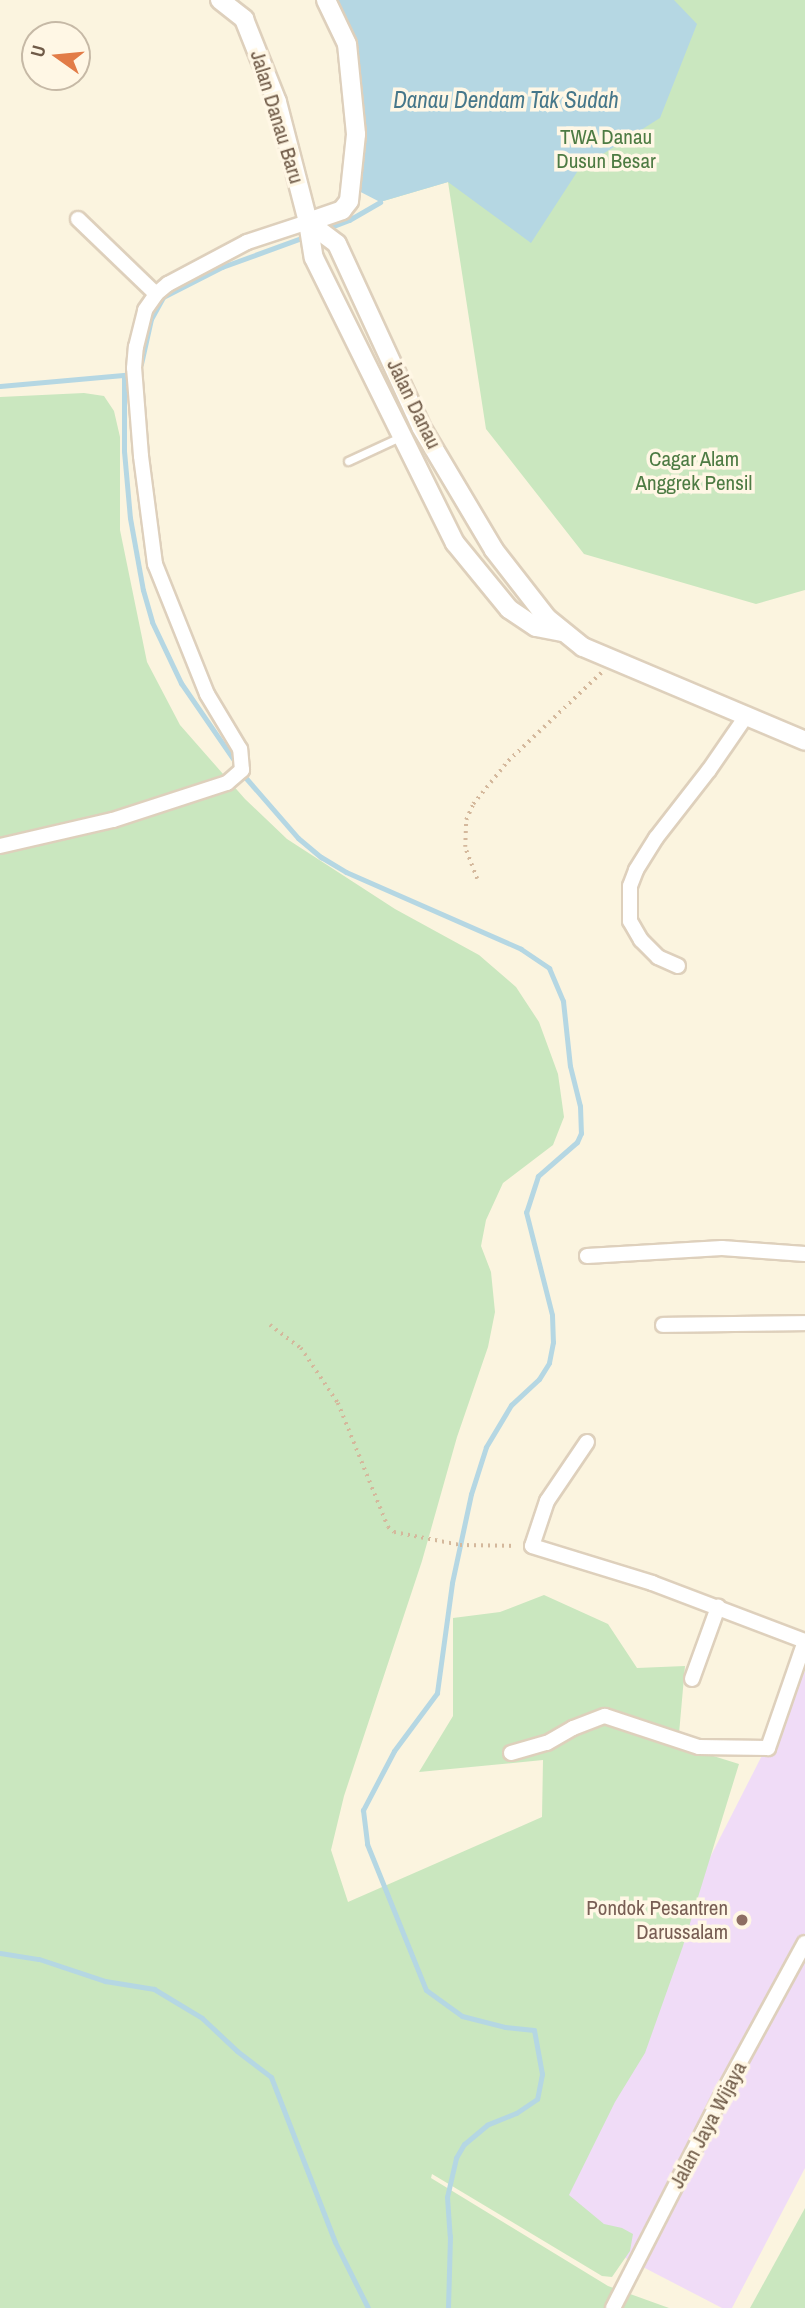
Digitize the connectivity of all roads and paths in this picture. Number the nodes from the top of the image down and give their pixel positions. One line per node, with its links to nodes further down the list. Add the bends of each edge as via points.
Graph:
1 (220, 0): 4 (street, Jalan Danau Baru, via 244,19 276,102)
2 (326, 0): 4 (street, via 347,44 356,134 350,194 342,210)
3 (78, 219): 5 (street)
4 (313, 233): 5 (street, via 216,256); 6 (street, Jalan Danau, via 314,258); 8 (street, Jalan Danau, via 337,244 421,427 494,550 528,597)
5 (156, 294): 12 (street, via 139,330 134,374 149,534 155,564 207,694 240,749 242,770 227,783 113,820)
6 (400, 437): 7 (lane); 8 (street, Jalan Danau, via 470,565 509,610 536,627)
7 (348, 461)
8 (564, 633): 9 (street, Jalan Danau)
9 (614, 661): 10 (street, Jalan Danau); 13 (path, via 509,761 473,804 464,847)
10 (747, 715): 11 (street, Jalan Danau); 14 (street, via 656,838 630,886 630,921 641,940 658,957)
11 (805, 741)
12 (0, 846)
13 (477, 879)
14 (678, 966)
15 (805, 1254): 16 (street, via 722,1248)
16 (587, 1256)
17 (805, 1323): 19 (street)
18 (270, 1325): 21 (path, via 301,1348 338,1403 388,1527 460,1545)
19 (663, 1325)
20 (587, 1442): 21 (street, via 547,1501)
21 (532, 1546): 22 (street)
22 (718, 1607): 23 (street); 24 (street, via 805,1641 768,1748 699,1747 605,1716 547,1743)
23 (692, 1679)
24 (511, 1753)
25 (805, 1943): 26 (street, Jalan Jaya Wijaya)
26 (799, 1967): 27 (street, Jalan Jaya Wijaya, via 722,2095)
27 (613, 2308)

